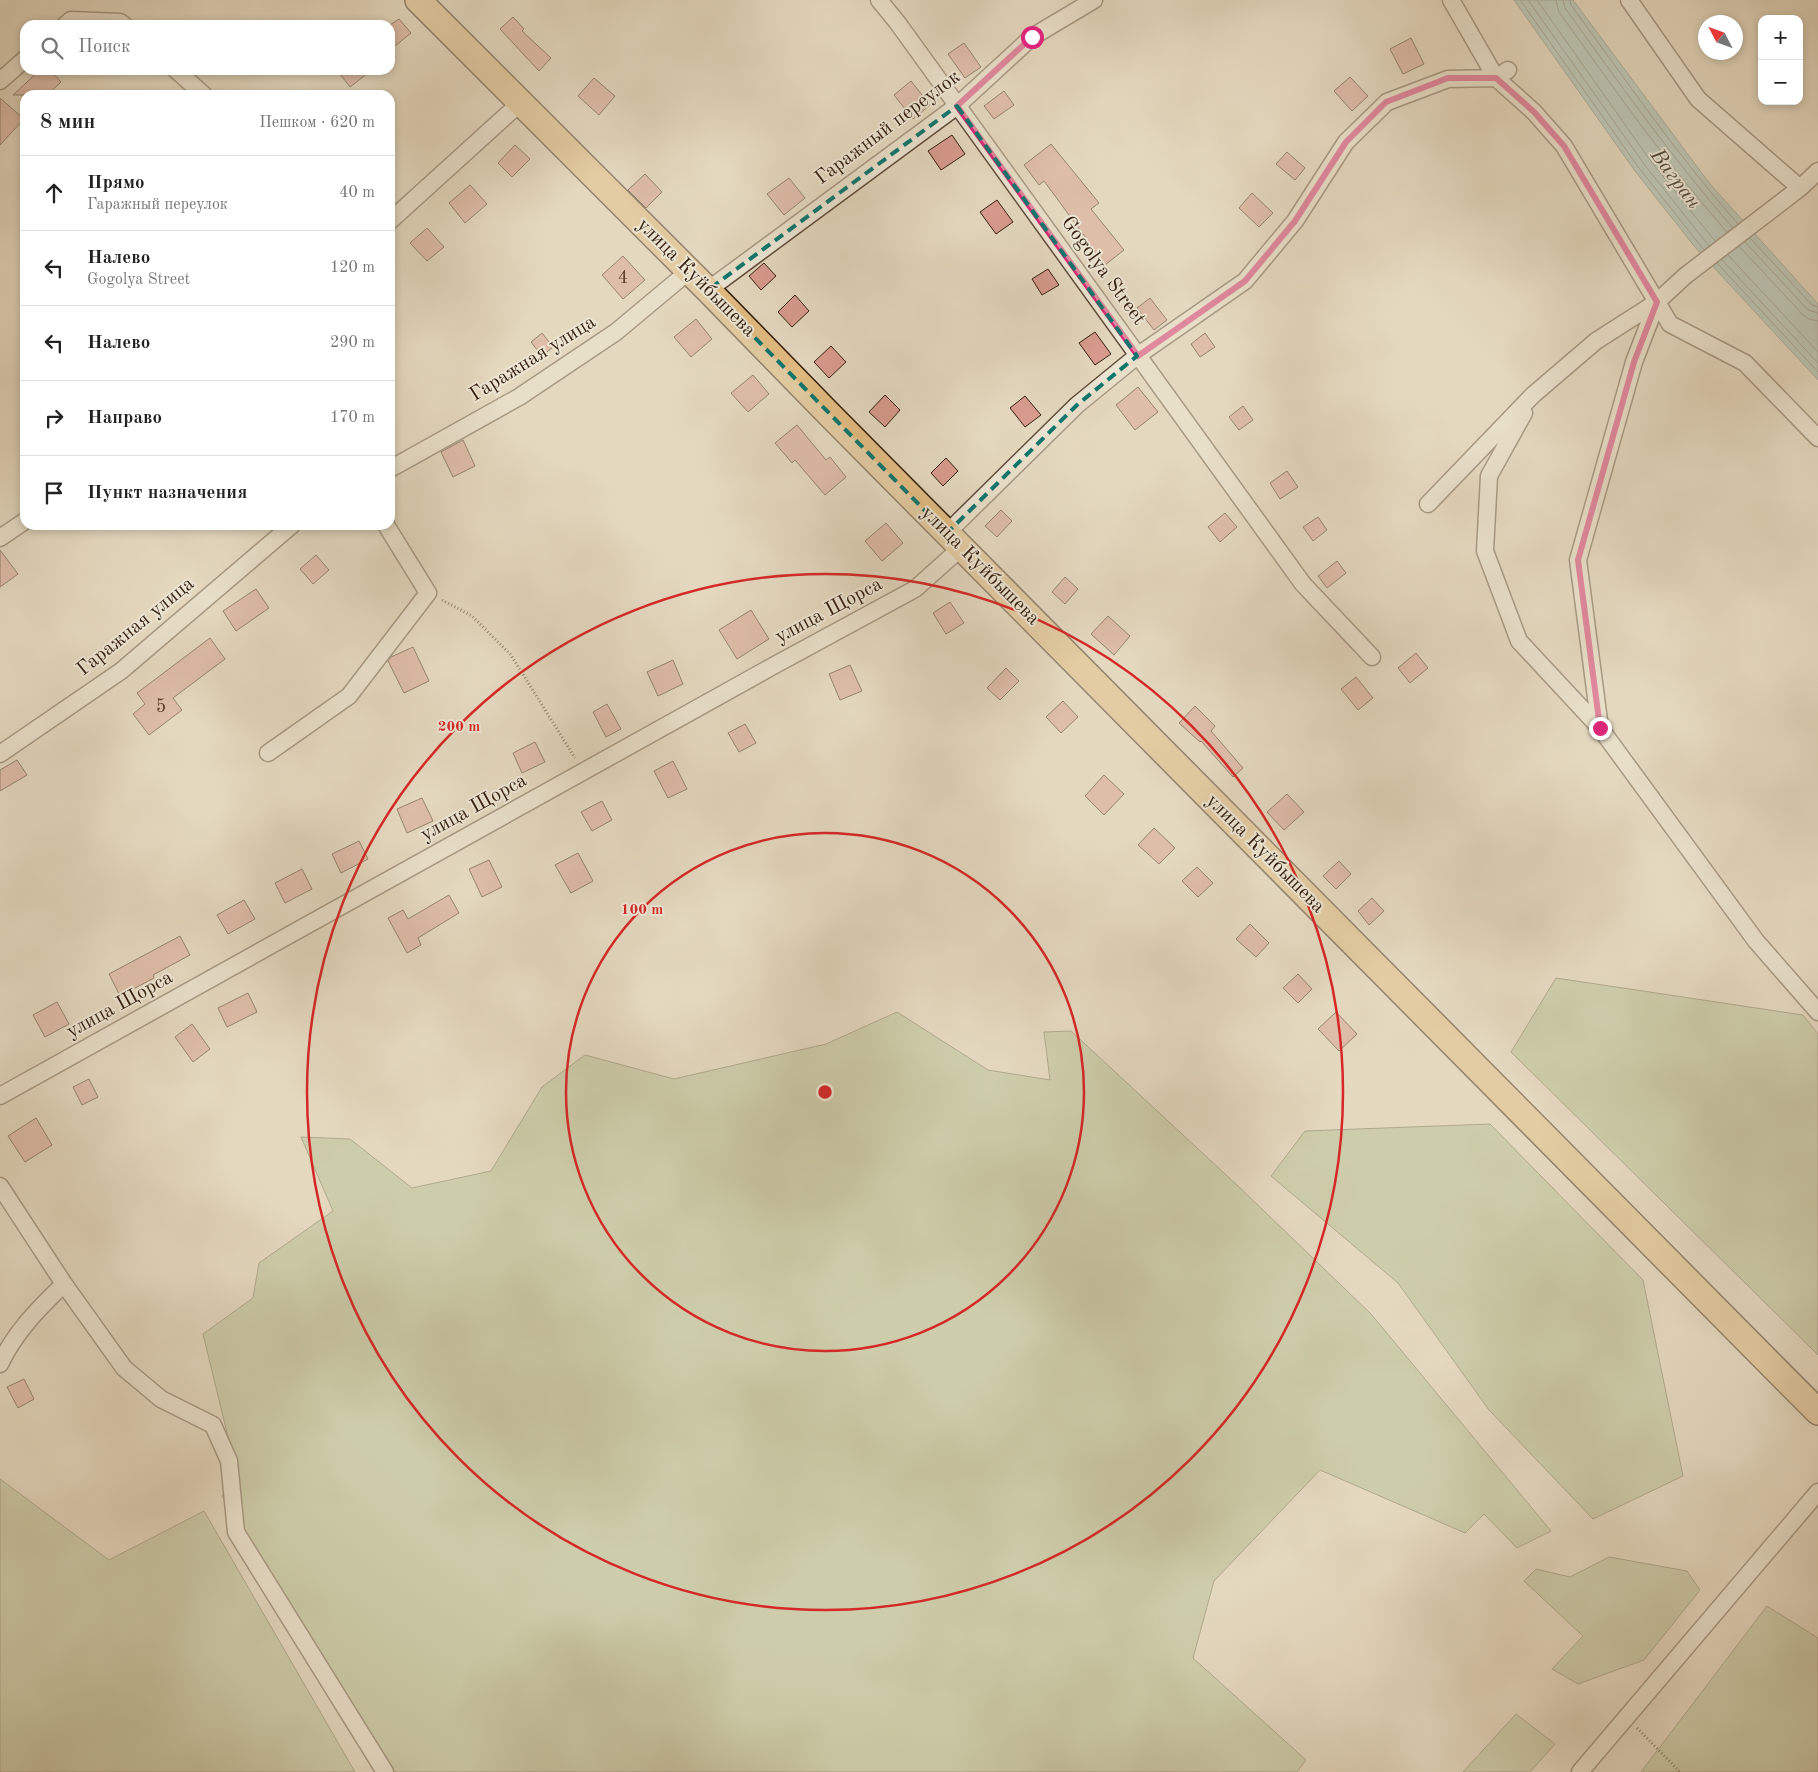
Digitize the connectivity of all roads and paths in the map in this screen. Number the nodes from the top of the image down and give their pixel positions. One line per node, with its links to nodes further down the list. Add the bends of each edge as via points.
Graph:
1 (418, 0): 13 (highway, улица Куйбышева)
2 (879, 0): 14 (street, Gogolya Street)
3 (1094, 0): 14 (street, Гаражный переулок, via 1032,37)
4 (1451, 0): 9 (street)
5 (1629, 0): 16 (street, via 1698,99)
6 (71, 20): 7 (street)
7 (96, 20)
8 (20, 63): 11 (street)
9 (1502, 74): 20 (street, via 1564,146); 21 (street, улица Щорса, via 1448,78 1386,102 1346,142 1295,221 1245,281)
10 (182, 75): 12 (street)
11 (0, 81)
12 (198, 90)
13 (520, 103): 17 (street); 18 (highway, улица Куйбышева)
14 (957, 106): 19 (street, Гаражный переулок); 21 (street, Gogolya Street)
15 (1818, 171): 16 (street)
16 (1800, 188): 20 (street, via 1684,276)
17 (395, 216)
18 (689, 271): 19 (highway, улица Куйбышева); 24 (street, Гаражная улица, via 616,332 527,392)
19 (708, 290): 30 (highway, улица Куйбышева)
20 (1657, 302): 22 (street, via 1596,341); 23 (street, via 1670,324 1745,364); 33 (street, via 1634,362 1578,560)
21 (1138, 356): 30 (street, улица Щорса, via 1077,405); 32 (street, Gogolya Street, via 1303,584)
22 (1534, 395): 25 (street); 33 (street, via 1489,476 1485,550 1519,641)
23 (1818, 438)
24 (395, 465)
25 (1428, 504)
26 (20, 524): 29 (street)
27 (286, 530): 35 (street, Гаражная улица, via 121,671)
28 (389, 530): 31 (street)
29 (0, 538)
30 (955, 540): 36 (street, улица Щорса, via 915,589); 42 (highway, улица Куйбышева)
31 (428, 592): 34 (street, via 349,696); 36 (path, via 472,616 511,655)
32 (1372, 657)
33 (1600, 728): 37 (street, via 1756,941)
34 (268, 753)
35 (0, 754)
36 (584, 772): 38 (street, улица Щорса)
37 (1818, 1012)
38 (0, 1096)
39 (0, 1186): 40 (street)
40 (64, 1284): 41 (street, via 33,1314); 45 (street, via 124,1368 161,1399 213,1425 229,1461 236,1532)
41 (0, 1364)
42 (1818, 1412)
43 (1818, 1492): 44 (street)
44 (1628, 1718): 46 (street); 47 (path)
45 (385, 1772)
46 (1580, 1772)
47 (1680, 1772)

